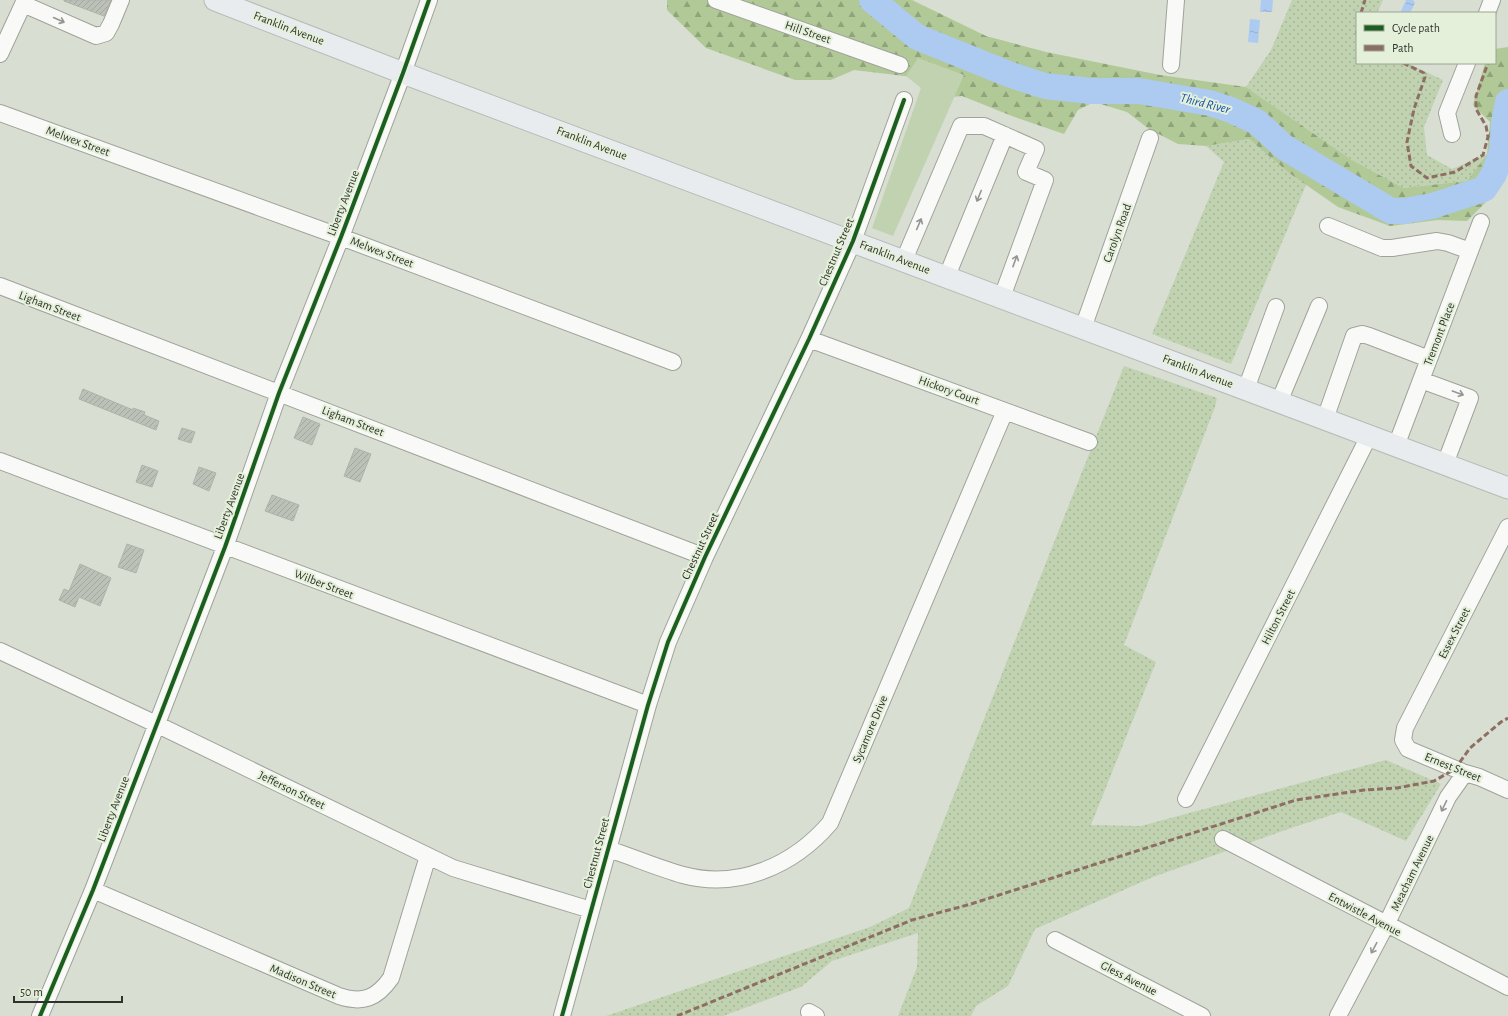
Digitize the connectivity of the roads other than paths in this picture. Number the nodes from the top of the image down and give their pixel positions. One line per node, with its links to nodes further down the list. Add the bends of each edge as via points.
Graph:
1 (121, 0): 7 (street, one-way to 1, via 96,36 106,33)
2 (215, 0): 13 (main road, Franklin Avenue)
3 (429, 0): 13 (street, Liberty Avenue)
4 (716, 0): 11 (street, Hill Street)
5 (1176, 0): 12 (street)
6 (1492, 0): 8 (street)
7 (23, 1): 9 (street)
8 (1487, 12)
9 (0, 54)
10 (1467, 64): 16 (street, via 1447,113)
11 (900, 65)
12 (1171, 65)
13 (403, 73): 21 (street, Liberty Avenue); 22 (main road, Franklin Avenue)
14 (904, 100): 22 (street, Chestnut Street)
15 (0, 113): 21 (street, Melwex Street)
16 (1452, 134)
17 (1005, 135): 24 (street, one-way to 17, via 961,126 984,126); 25 (street, one-way to 25); 27 (street, one-way to 17, via 1046,180 1026,172 1036,149)
18 (1150, 138): 30 (street, Carolyn Road)
19 (1481, 222): 23 (street, Tremont Place)
20 (1328, 226): 23 (street, via 1382,248 1437,241)
21 (341, 236): 33 (street, Melwex Street); 36 (street, Liberty Avenue)
22 (852, 241): 24 (main road, Franklin Avenue); 31 (street, Chestnut Street)
23 (1470, 251): 32 (street, Tremont Place)
24 (904, 260): 25 (main road, Franklin Avenue)
25 (946, 276): 27 (main road, Franklin Avenue)
26 (0, 286): 36 (street, Ligham Street)
27 (1002, 297): 30 (main road, Franklin Avenue)
28 (1319, 306): 37 (street)
29 (1276, 308): 35 (street)
30 (1083, 328): 35 (main road, Franklin Avenue)
31 (809, 339): 38 (street, Hickory Court); 48 (street, Chestnut Street)
32 (1429, 359): 34 (street, Tremont Place); 39 (street, via 1369,336 1354,336)
33 (673, 362)
34 (1421, 380): 42 (street, Tremont Place); 44 (street, one-way to 44, via 1470,398)
35 (1246, 389): 37 (main road, Franklin Avenue)
36 (279, 393): 47 (street, Liberty Avenue); 48 (street, Ligham Street)
37 (1279, 402): 39 (main road, Franklin Avenue)
38 (1005, 411): 41 (street, Hickory Court); 57 (street, Sycamore Drive, via 830,823 797,854 778,865 757,873 727,878 712,879 683,875)
39 (1325, 419): 40 (main road, Franklin Avenue)
40 (1370, 436): 42 (main road, Franklin Avenue); 55 (street, Hilton Street)
41 (1089, 442)
42 (1396, 446): 44 (main road, Franklin Avenue)
43 (0, 461): 47 (street, Wilber Street)
44 (1445, 464): 45 (main road, Franklin Avenue)
45 (1508, 488)
46 (1508, 527): 52 (street, Essex Street, via 1405,728)
47 (225, 547): 50 (street, Wilber Street); 51 (street, Liberty Avenue)
48 (705, 557): 50 (street, Chestnut Street, via 668,642)
49 (0, 651): 51 (street, Jefferson Street)
50 (648, 706): 57 (street, Chestnut Street)
51 (156, 724): 58 (street, Jefferson Street); 59 (street, Liberty Avenue)
52 (1403, 740): 53 (street, Ernest Street, via 1408,749)
53 (1465, 773): 54 (street, Ernest Street); 61 (street, Meacham Avenue, one-way to 61, via 1448,797)
54 (1508, 790)
55 (1186, 799)
56 (1223, 839): 61 (street, Entwistle Avenue)
57 (608, 849): 60 (street, Chestnut Street)
58 (428, 856): 59 (street, Madison Street, via 391,978 384,988 363,1000 350,1000 338,996); 60 (street, Jefferson Street, via 453,868)
59 (94, 890): 64 (street, Liberty Avenue)
60 (591, 910): 65 (street, Chestnut Street)
61 (1386, 925): 63 (street, Entwistle Avenue); 67 (street, Meacham Avenue, one-way to 67)
62 (1055, 940): 66 (street, Gless Avenue)
63 (1508, 987)
64 (40, 1016)
65 (562, 1016)
66 (1202, 1016)
67 (1338, 1016)

